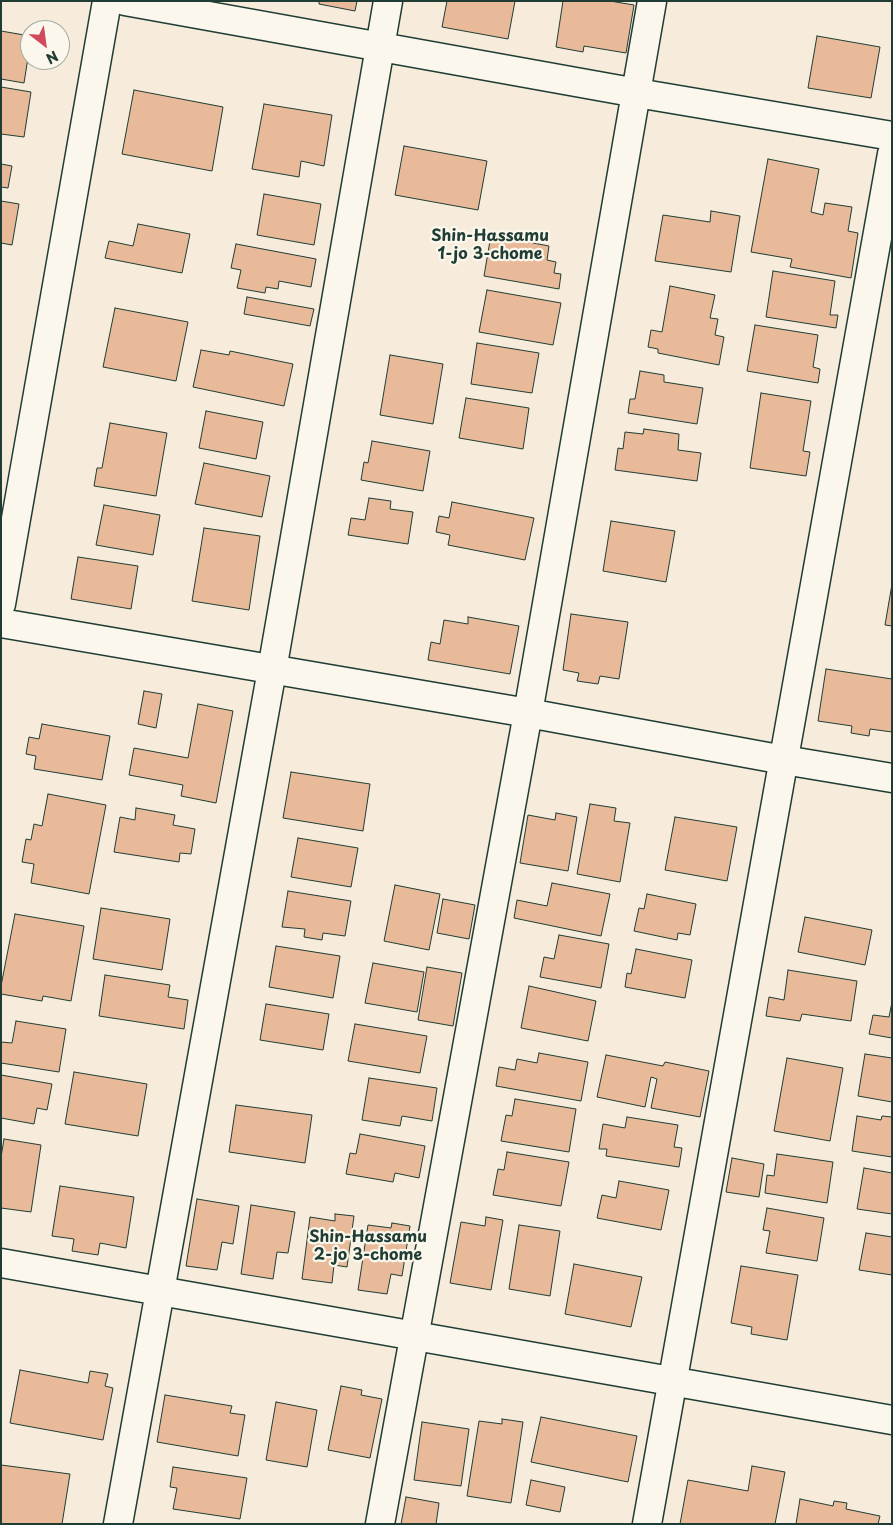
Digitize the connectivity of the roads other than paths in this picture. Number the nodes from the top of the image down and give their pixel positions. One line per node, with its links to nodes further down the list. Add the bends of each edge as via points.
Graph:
1 (107, 1): 9 (street)
2 (125, 1): 5 (street)
3 (388, 1): 5 (street)
4 (652, 1): 6 (street)
5 (380, 47): 6 (street); 11 (street)
6 (637, 93): 7 (street); 12 (street)
7 (892, 136)
8 (892, 154): 13 (street)
9 (1, 604)
10 (1, 623): 11 (street)
11 (272, 670): 12 (street); 16 (street)
12 (528, 714): 13 (street); 17 (street)
13 (784, 760): 14 (street); 18 (street)
14 (892, 778)
15 (1, 1263): 16 (street)
16 (161, 1292): 17 (street); 20 (street)
17 (413, 1335): 18 (street); 21 (street)
18 (673, 1380): 19 (street); 22 (street)
19 (892, 1420)
20 (118, 1524)
21 (380, 1524)
22 (647, 1524)

